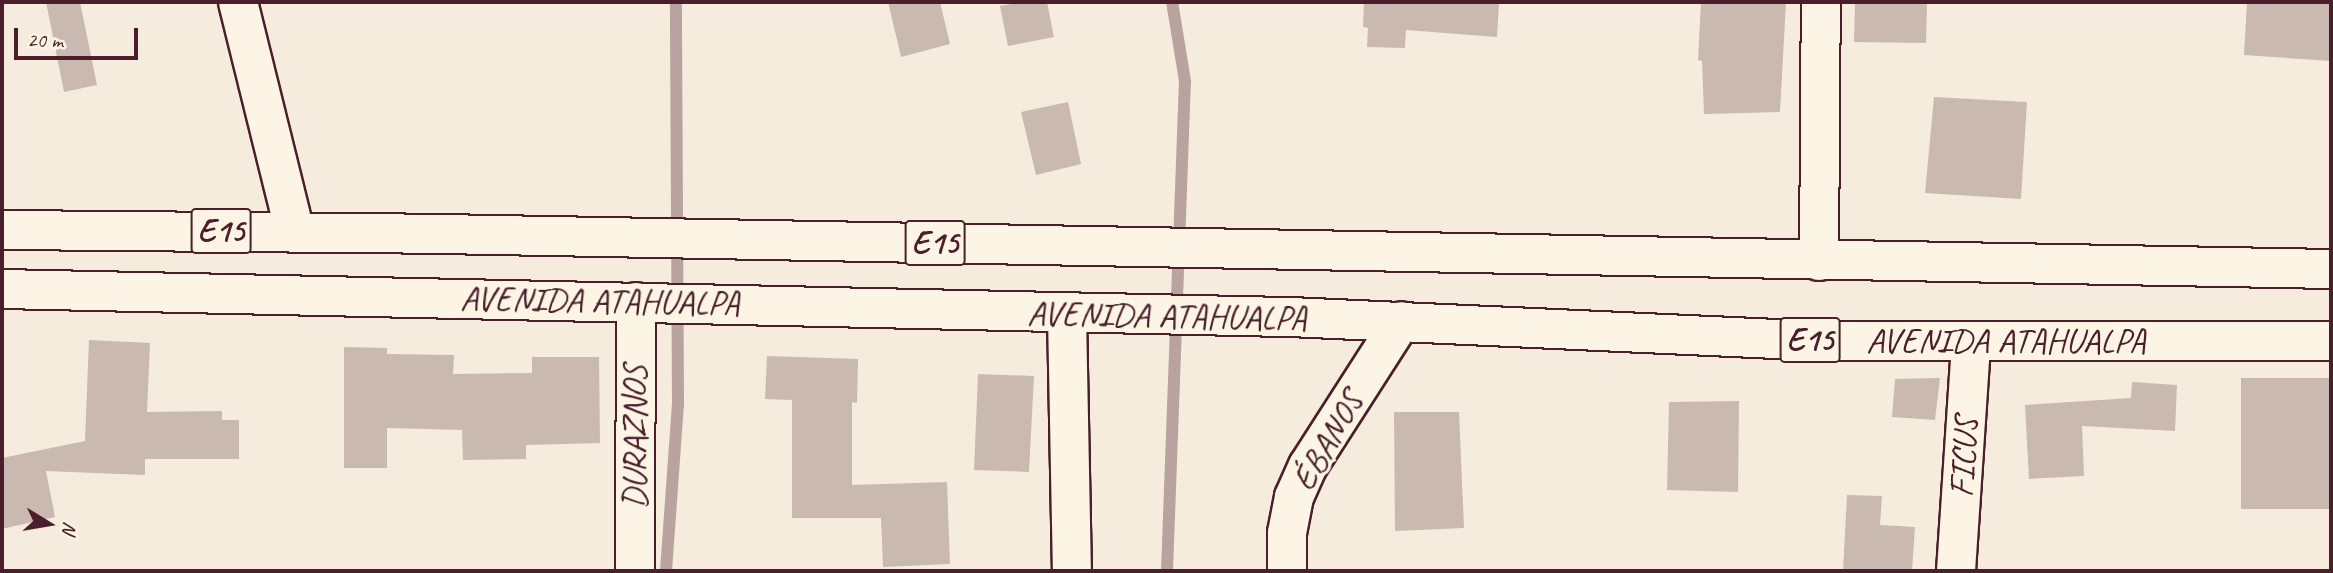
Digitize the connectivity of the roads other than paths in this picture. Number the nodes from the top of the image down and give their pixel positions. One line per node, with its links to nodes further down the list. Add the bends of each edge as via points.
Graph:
1 (239, 2): 4 (main road)
2 (1821, 2): 5 (main road)
3 (2, 230): 4 (main road, AVENIDA ATAHUALPA / E15)
4 (295, 232): 5 (main road, AVENIDA ATAHUALPA / E15)
5 (1819, 261): 6 (main road, AVENIDA ATAHUALPA / E15)
6 (2331, 269)
7 (2, 289): 8 (main road, AVENIDA ATAHUALPA / E15)
8 (636, 302): 9 (main road, AVENIDA ATAHUALPA / E15); 13 (main road, DURAZNOS)
9 (1067, 315): 10 (main road, AVENIDA ATAHUALPA / E15); 14 (main road)
10 (1401, 321): 12 (main road, AVENIDA ATAHUALPA / E15, via 1820,341); 15 (main road, ÉBANOS, via 1308,466 1287,533)
11 (2331, 341): 12 (main road, AVENIDA ATAHUALPA / E15)
12 (1971, 343): 16 (main road, FICUS)
13 (635, 571)
14 (1072, 571)
15 (1287, 571)
16 (1956, 571)

